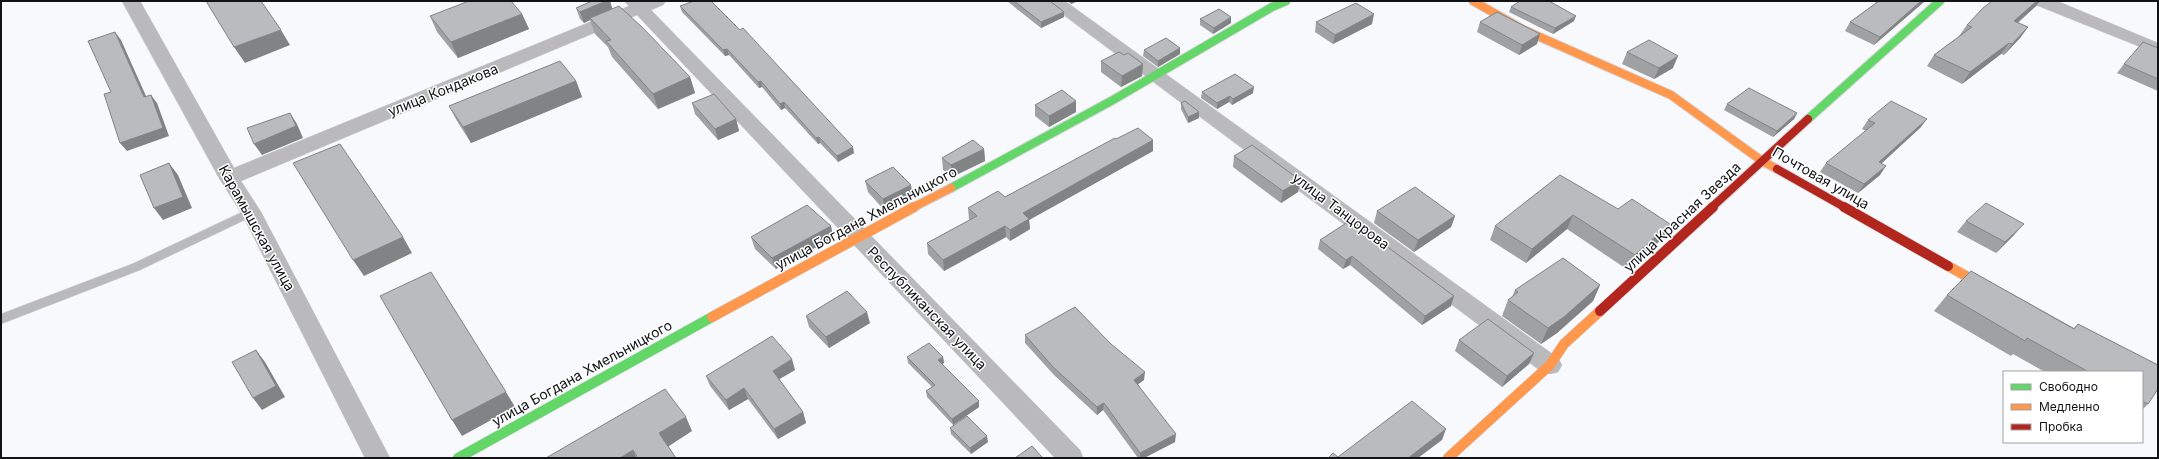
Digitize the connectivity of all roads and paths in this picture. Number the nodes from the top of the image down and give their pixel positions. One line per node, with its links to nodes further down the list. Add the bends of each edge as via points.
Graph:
1 (131, 1): 11 (street, Карамышская улица)
2 (1054, 1): 9 (street, улица Танцорова)
3 (1286, 1): 9 (street, улица Богдана Хмельницкого)
4 (1473, 1): 10 (street, Почтовая улица, via 1524,30 1671,95)
5 (1940, 1): 10 (street, улица Красная Звезда)
6 (2042, 1): 8 (street)
7 (643, 3): 11 (street, улица Кондакова); 13 (street, Республиканская улица)
8 (2158, 49)
9 (1159, 76): 13 (street, улица Богдана Хмельницкого, via 1032,147); 16 (street, улица Танцорова)
10 (1762, 161): 14 (street, Почтовая улица); 16 (street, улица Красная Звезда, via 1564,344)
11 (229, 178): 12 (street, Карамышская улица)
12 (251, 212): 15 (lane, via 136,267); 17 (street, Карамышская улица)
13 (858, 236): 18 (street, улица Богдана Хмельницкого); 19 (street, Республиканская улица)
14 (2004, 296)
15 (1, 319)
16 (1550, 365): 20 (street, улица Красная Звезда)
17 (378, 458)
18 (458, 458)
19 (1071, 458)
20 (1448, 458)

